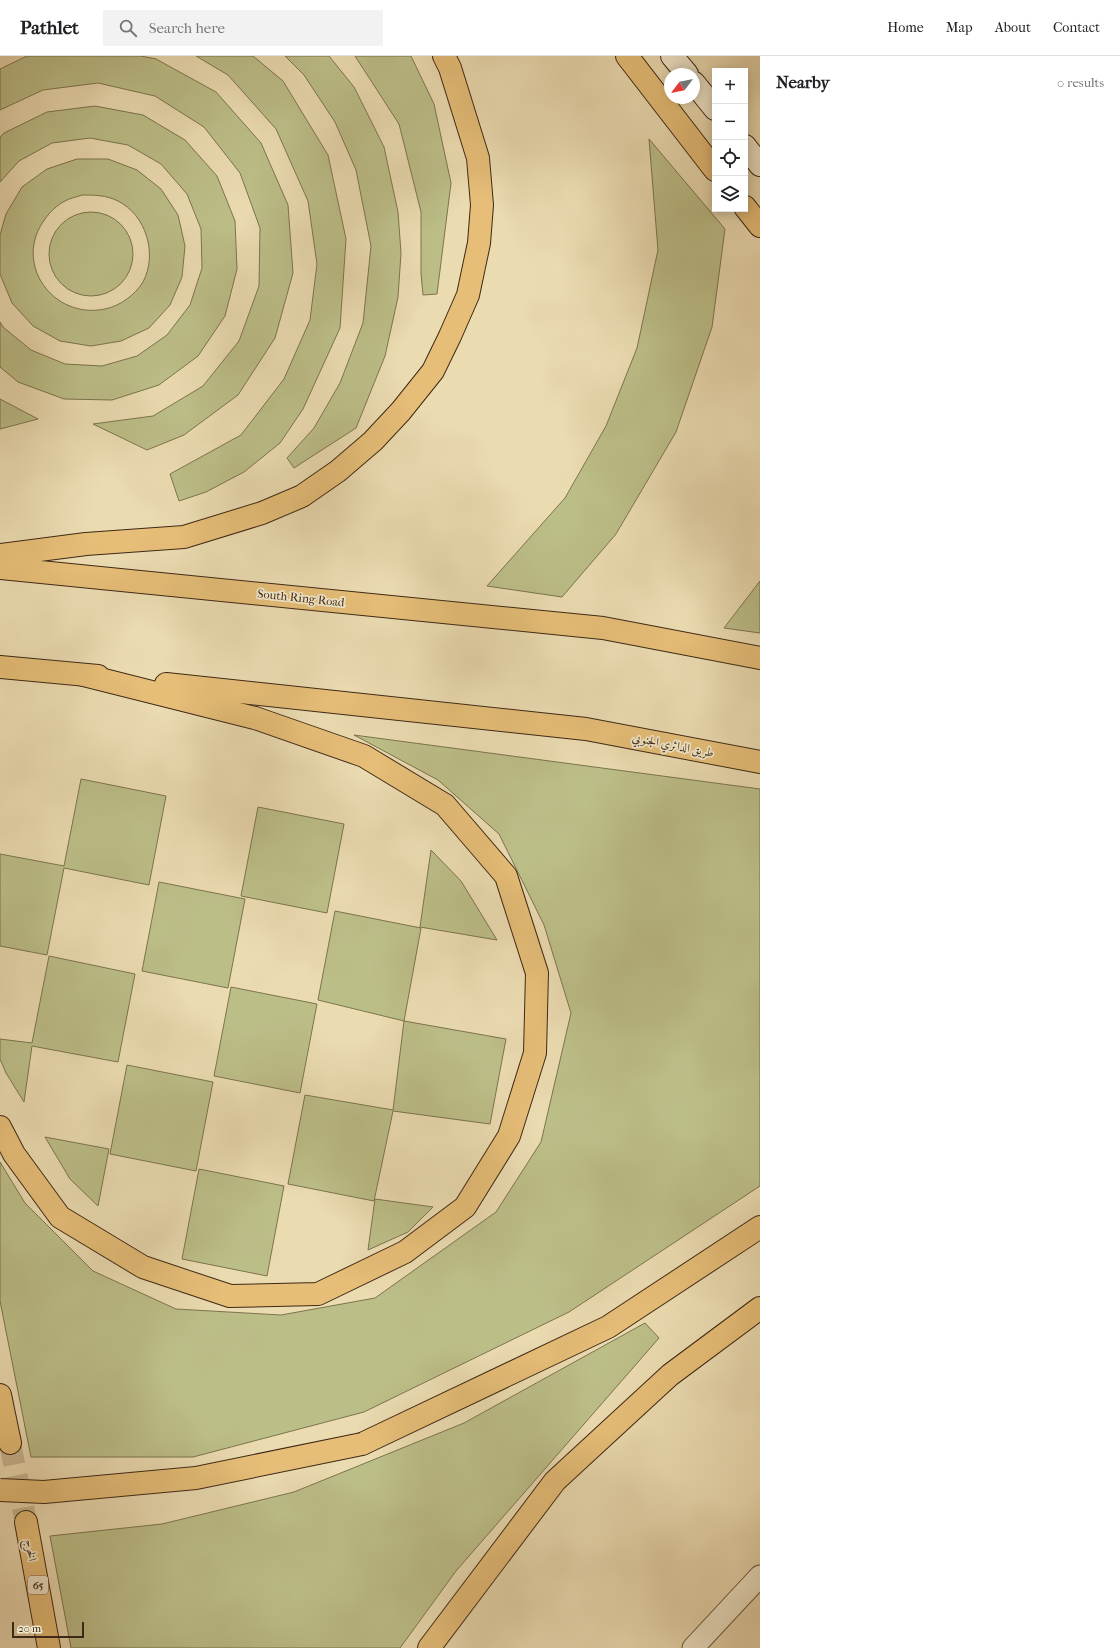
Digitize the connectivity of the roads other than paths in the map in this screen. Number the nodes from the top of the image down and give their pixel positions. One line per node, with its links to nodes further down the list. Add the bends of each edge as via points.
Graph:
1 (444, 56): 12 (highway, via 478,158 482,205 479,244 468,295 433,371 397,416 338,471 302,496 262,513 184,537 86,544)
2 (627, 56): 9 (highway)
3 (672, 56): 4 (main road)
4 (681, 68)
5 (700, 90): 6 (main road)
6 (712, 105)
7 (748, 150): 8 (main road)
8 (760, 165)
9 (712, 166)
10 (748, 211): 11 (highway)
11 (760, 226)
12 (0, 555)
13 (0, 568): 14 (highway, South Ring Road, via 603,628)
14 (760, 658)
15 (0, 667): 16 (highway)
16 (84, 675): 17 (highway, طريق الدائري الجنوبي, via 586,729); 18 (highway, via 255,718 364,756 445,805 506,876 537,974 535,1053 509,1136 466,1207 405,1252 318,1294 230,1296 143,1267 60,1217 14,1154)
17 (760, 762)
18 (0, 1127)
19 (760, 1227): 23 (highway, bridge, via 608,1327 362,1444 196,1478 44,1492)
20 (760, 1308): 27 (highway, via 670,1375 556,1481)
21 (0, 1395): 22 (highway)
22 (10, 1443)
23 (0, 1490)
24 (26, 1522): 26 (highway, الخرج / 65)
25 (760, 1576): 28 (street)
26 (49, 1648)
27 (429, 1648)
28 (692, 1648)

